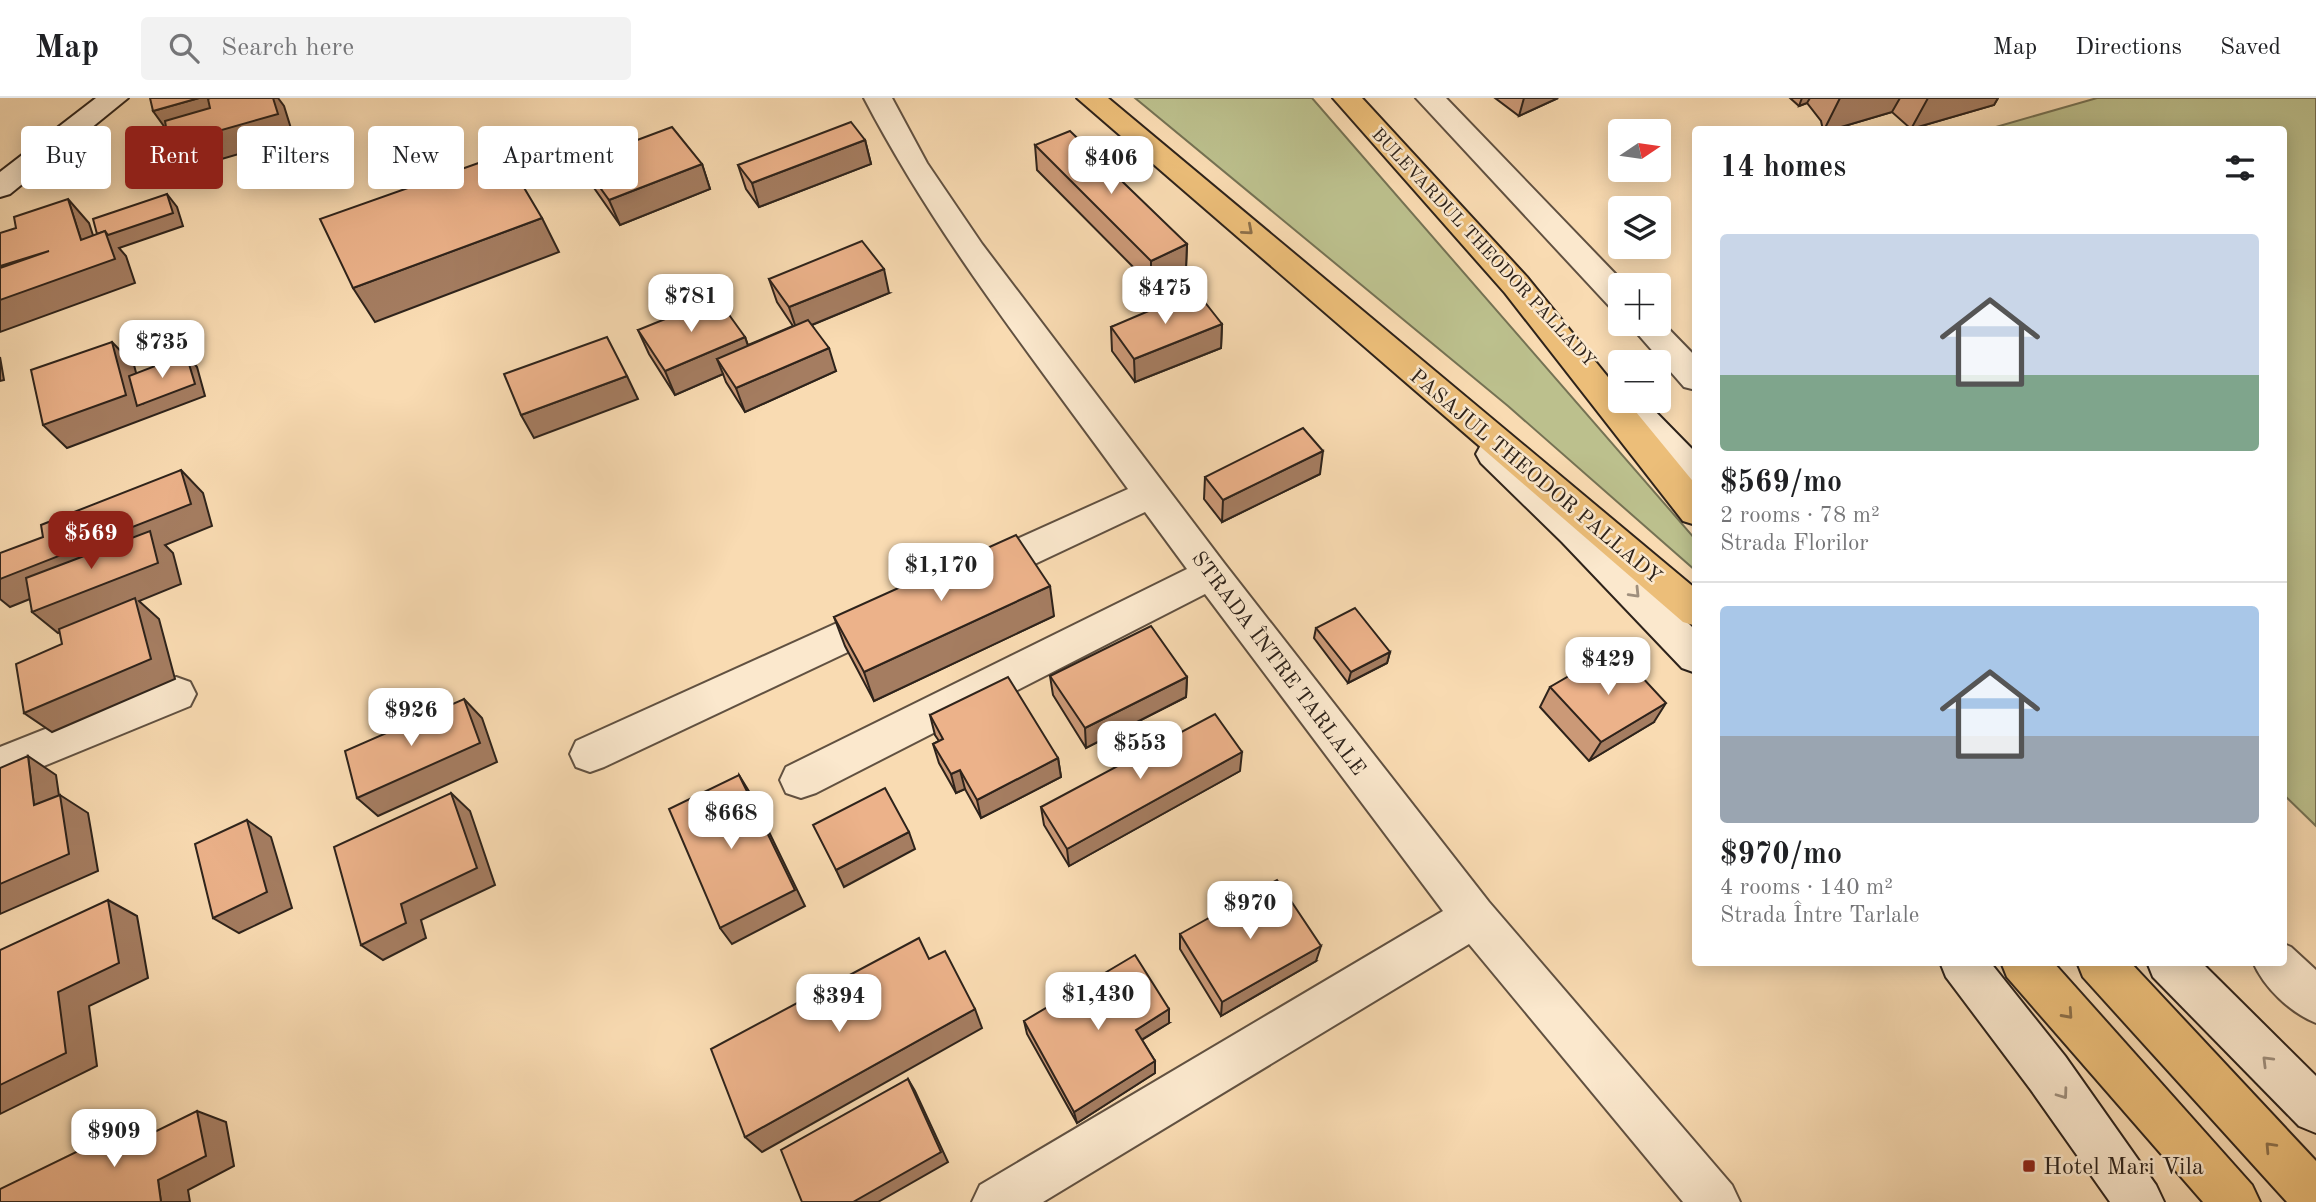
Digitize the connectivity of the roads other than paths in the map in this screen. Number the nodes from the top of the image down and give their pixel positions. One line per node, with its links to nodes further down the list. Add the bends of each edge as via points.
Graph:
1 (114, 98): 6 (street)
2 (878, 98): 15 (street, STRADA ÎNTRE TARLALE, via 956,229)
3 (1091, 98): 10 (main road, one-way to 10)
4 (1347, 98): 7 (main road, BULEVARDUL THEODOR PALLADY)
5 (1430, 98): 8 (street)
6 (0, 187)
7 (1517, 285): 12 (street, BULEVARDUL THEODOR PALLADY); 16 (main road)
8 (1608, 285)
9 (1656, 336): 11 (street)
10 (1376, 341): 18 (main road, PASAJUL THEODOR PALLADY); 19 (street, one-way to 19, via 1584,541)
11 (1692, 374)
12 (1608, 383)
13 (1636, 413): 14 (street)
14 (1692, 472)
15 (1151, 494): 17 (street, STRADA ÎNTRE TARLALE); 21 (street)
16 (1692, 506)
17 (1211, 574): 23 (street); 24 (street, STRADA ÎNTRE TARLALE)
18 (1692, 608)
19 (1692, 653)
20 (176, 694): 22 (street)
21 (590, 754)
22 (0, 766)
23 (801, 780)
24 (1475, 917): 33 (street); 34 (street, STRADA ÎNTRE TARLALE)
25 (1965, 966): 35 (street, one-way to 35)
26 (2027, 966): 36 (main road, one-way to 36)
27 (2103, 966): 32 (main road, one-way to 27)
28 (2173, 966): 31 (street, one-way to 28)
29 (2279, 966): 30 (street)
30 (2316, 1001)
31 (2316, 1109)
32 (2316, 1197)
33 (997, 1202)
34 (1715, 1202)
35 (2139, 1202)
36 (2235, 1202)

